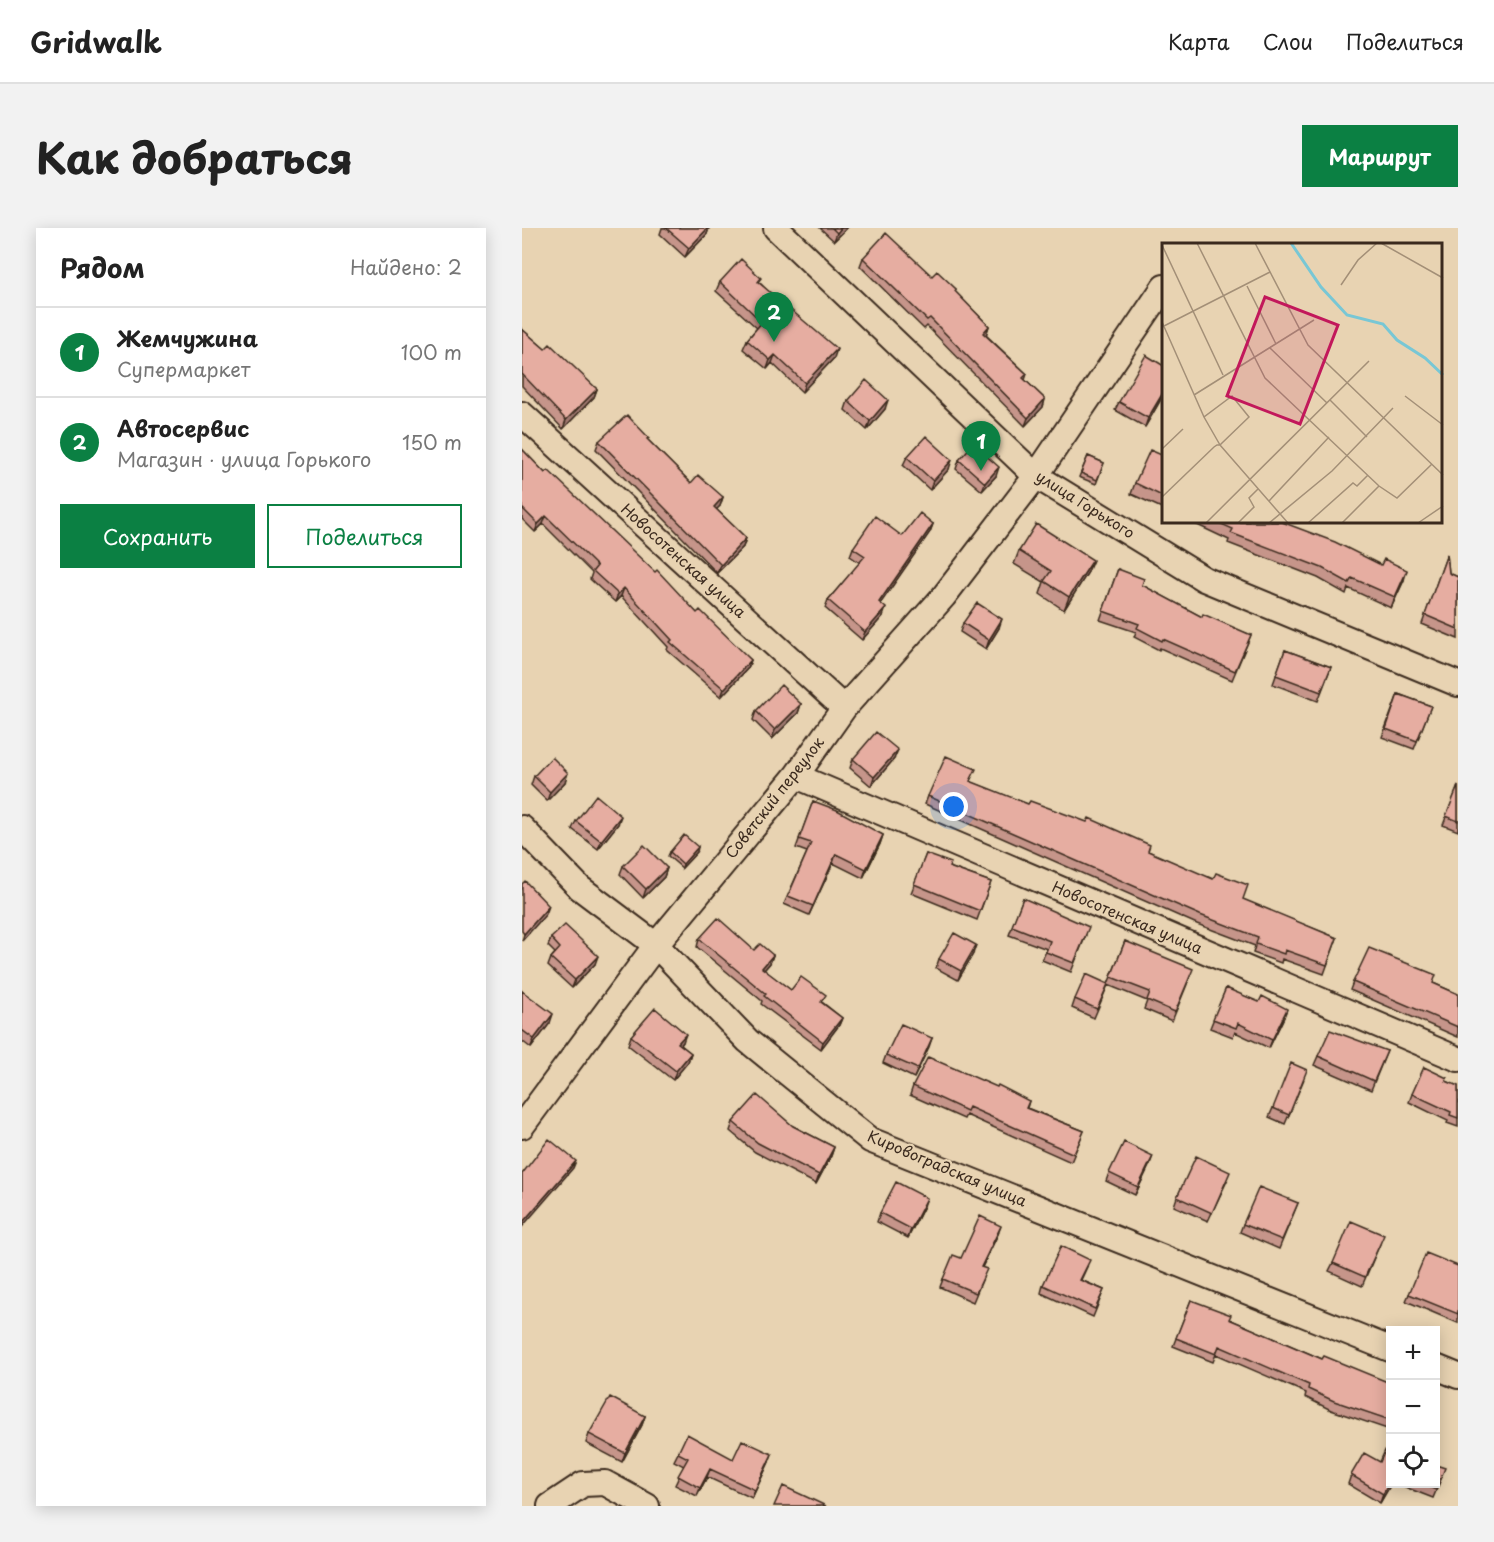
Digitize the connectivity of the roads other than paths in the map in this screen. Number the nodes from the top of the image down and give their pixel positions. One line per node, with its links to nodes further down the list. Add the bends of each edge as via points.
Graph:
1 (776, 228): 4 (street, улица Горького)
2 (1162, 290): 4 (street, Советский переулок)
3 (522, 414): 6 (street, Новосотенская улица)
4 (1036, 476): 5 (street, улица Горького, via 1204,579); 6 (street, Советский переулок, via 944,596)
5 (1458, 684)
6 (844, 708): 7 (street, Советский переулок)
7 (796, 776): 9 (street, Советский переулок); 10 (street, Новосотенская улица)
8 (522, 828): 9 (street, Кировоградская улица, via 580,888)
9 (656, 945): 11 (street, Советский переулок); 12 (street, Кировоградская улица, via 748,1041 870,1140)
10 (1458, 1059)
11 (522, 1126)
12 (1386, 1346)
13 (1440, 1369): 14 (street)
14 (1458, 1376)
15 (550, 1506): 16 (street, via 583,1484 605,1483)
16 (647, 1506)

